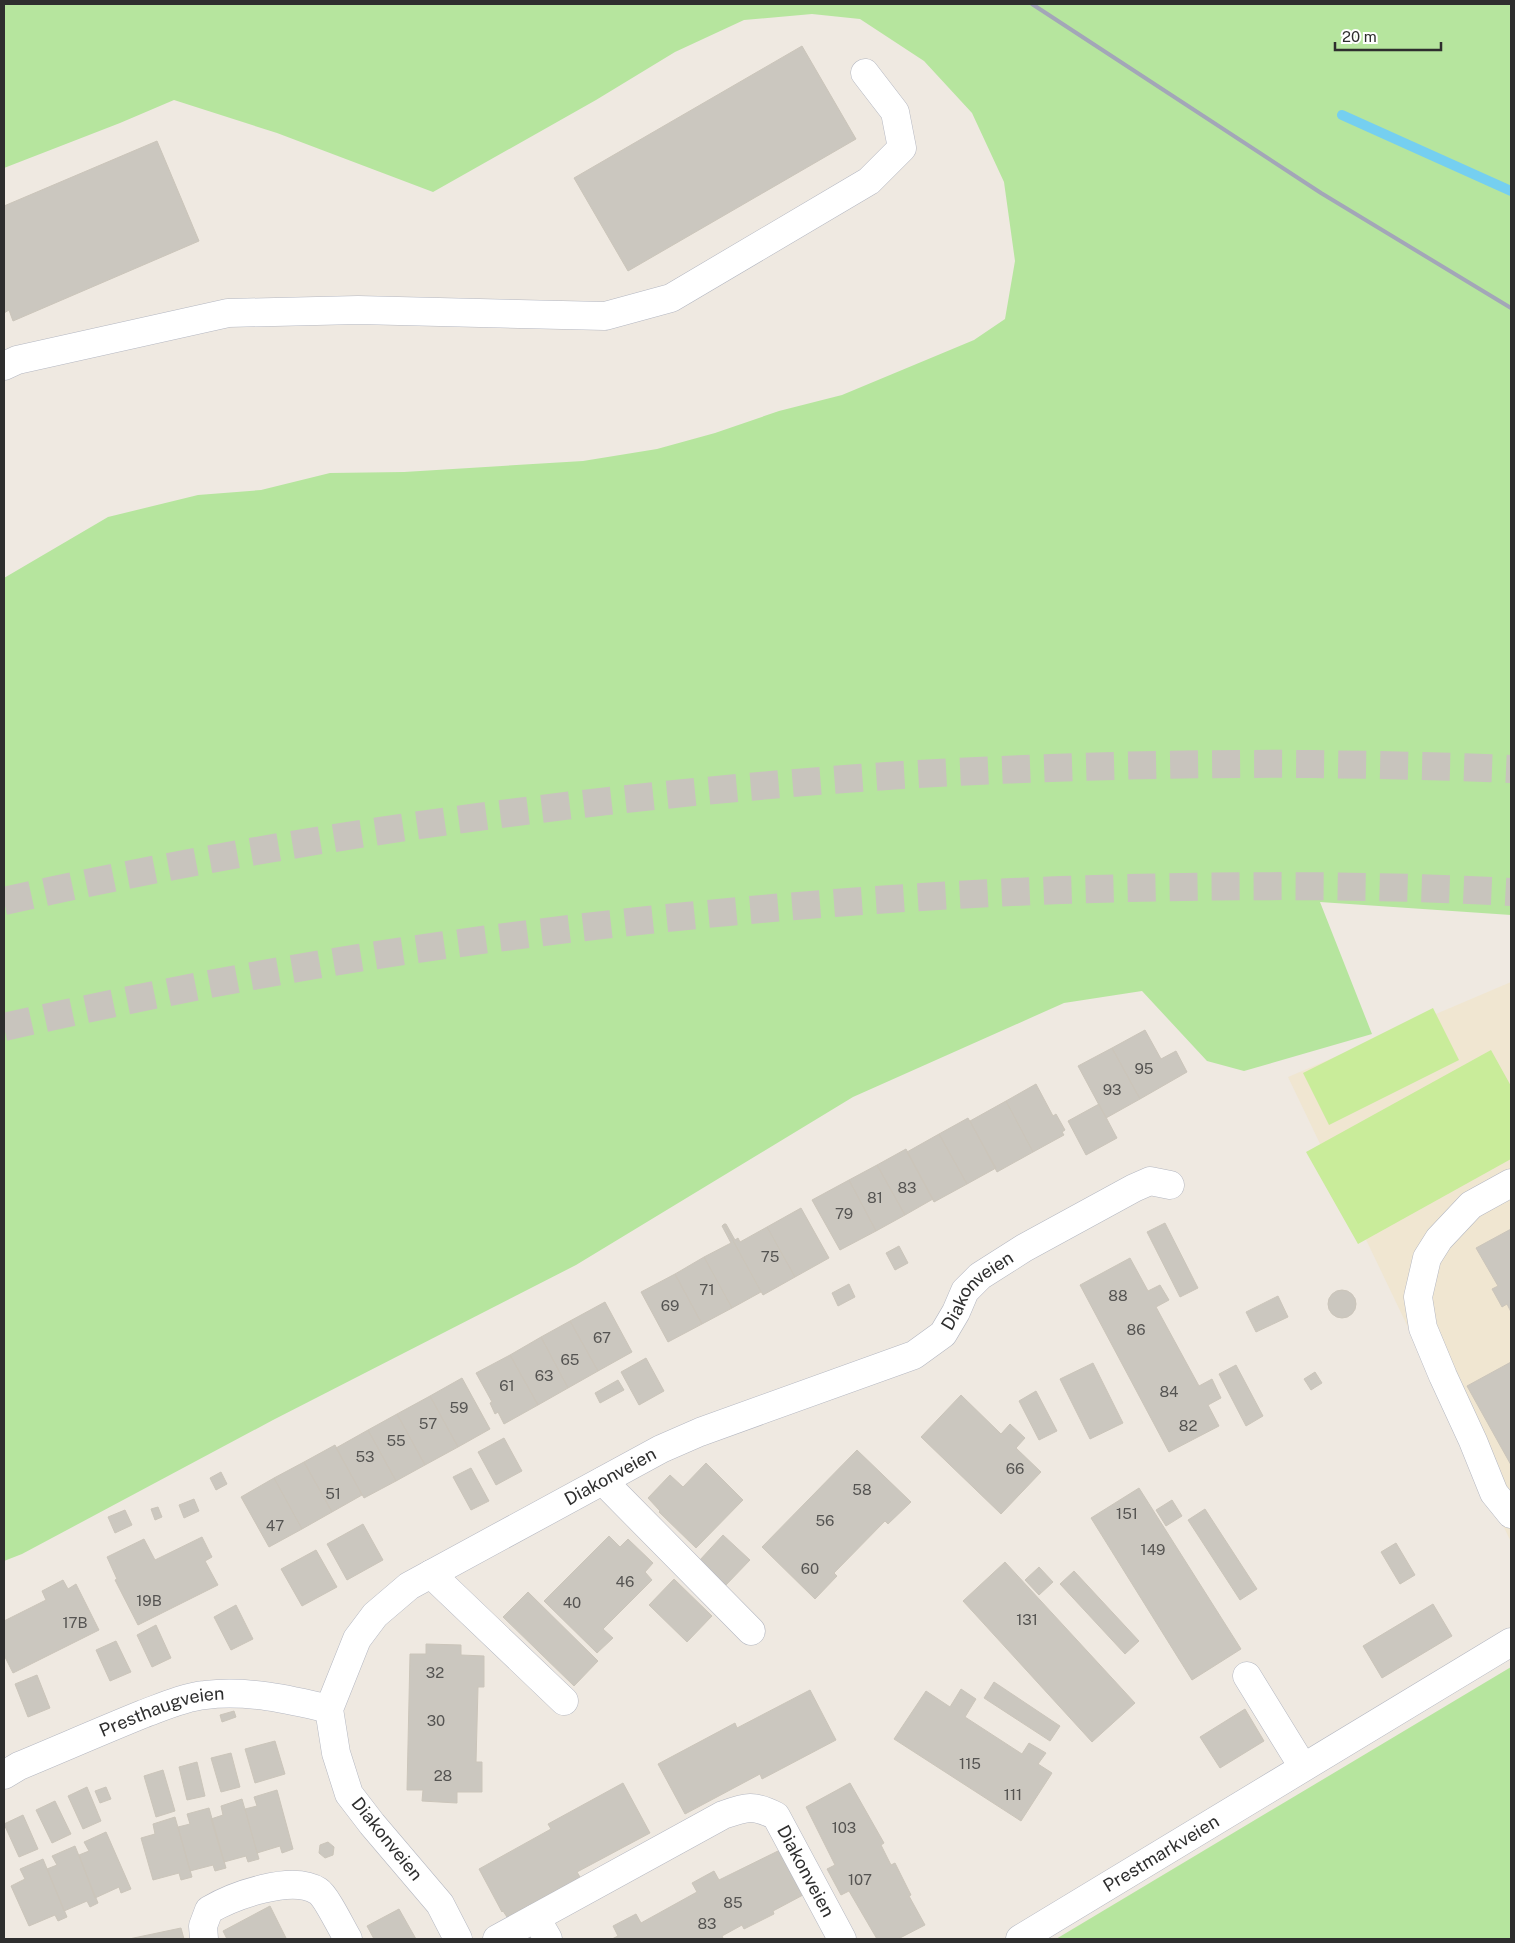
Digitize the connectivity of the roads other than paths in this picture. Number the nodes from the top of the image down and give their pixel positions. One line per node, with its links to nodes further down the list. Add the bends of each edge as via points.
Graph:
1 (865, 73): 2 (street, via 895,112 902,148 869,181 671,298 605,316 358,310 228,313 17,360)
2 (4, 366)
3 (1511, 1183): 6 (street, via 1471,1205 1439,1239 1427,1258 1418,1297 1423,1328 1443,1376 1494,1492)
4 (1170, 1185): 5 (street, Diakonveien, via 1150,1181 1134,1188 980,1276 965,1291 943,1334 914,1355 700,1432)
5 (602, 1481): 7 (street, Diakonveien); 8 (street)
6 (1511, 1514)
7 (431, 1574): 11 (street); 12 (street, Diakonveien, via 409,1586 375,1615 357,1639)
8 (751, 1631)
9 (1511, 1642): 13 (street, Prestmarkveien)
10 (1247, 1676): 13 (street)
11 (564, 1701)
12 (330, 1709): 14 (street, Presthaugveien, via 247,1694 203,1695 125,1721); 18 (street, Diakonveien, via 336,1753 349,1794 440,1904)
13 (1303, 1767): 21 (street, Prestmarkveien)
14 (4, 1775)
15 (542, 1928): 19 (street, Diakonveien); 20 (street, Diakonveien, via 723,1815 741,1808 759,1807 776,1816)
16 (204, 1939): 17 (street, via 203,1926 209,1910 226,1900 289,1884 307,1885 320,1892)
17 (348, 1939)
18 (458, 1939)
19 (497, 1939)
20 (842, 1939)
21 (1020, 1939)

